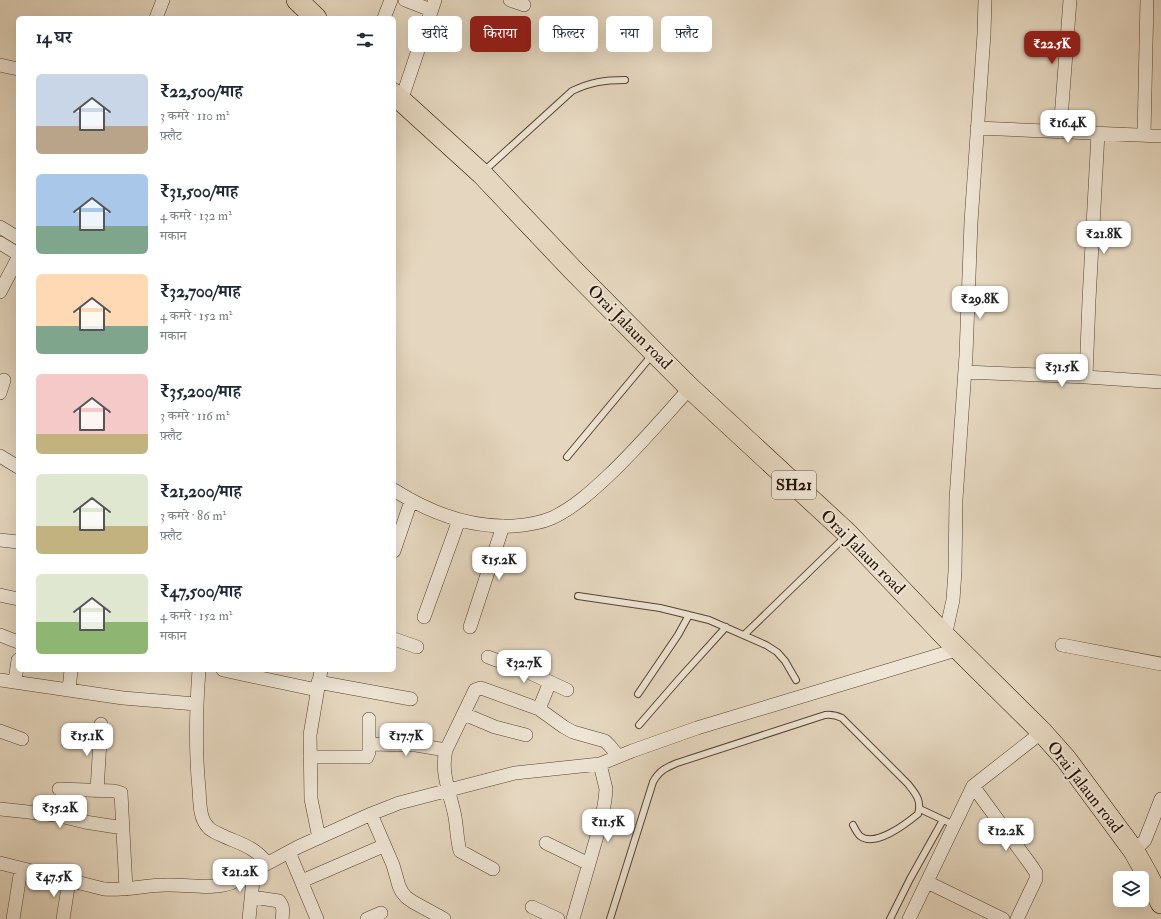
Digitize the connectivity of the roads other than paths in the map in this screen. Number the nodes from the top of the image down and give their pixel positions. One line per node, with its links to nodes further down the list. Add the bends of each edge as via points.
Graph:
1 (163, 0): 11 (street)
2 (298, 0): 12 (main road)
3 (391, 0): 13 (street)
4 (405, 0): 9 (street)
5 (510, 0): 10 (street)
6 (985, 0): 18 (street)
7 (1070, 0): 19 (street)
8 (1147, 0): 21 (street)
9 (433, 5): 17 (street)
10 (524, 5)
11 (157, 16)
12 (314, 16)
13 (385, 16)
14 (0, 64): 15 (street)
15 (16, 68)
16 (625, 80): 23 (lane, via 594,82 572,91)
17 (398, 98): 23 (main road, Orai Jalaun road / SH21)
18 (977, 128): 19 (street); 31 (street)
19 (1060, 132): 20 (street)
20 (1098, 133): 21 (street); 32 (street)
21 (1144, 135): 22 (street)
22 (1161, 136)
23 (482, 174): 30 (main road, Orai Jalaun road / SH21)
24 (0, 227): 25 (street)
25 (16, 237)
26 (0, 243): 27 (street)
27 (16, 253)
28 (16, 262): 29 (street)
29 (0, 292)
30 (654, 352): 35 (main road, Orai Jalaun road / SH21); 38 (lane)
31 (965, 372): 32 (street); 59 (street, via 956,499)
32 (1086, 377): 34 (street)
33 (4, 380): 36 (street)
34 (1161, 382)
35 (690, 388): 43 (street, via 626,459 570,508 551,519 529,525); 44 (main road, Orai Jalaun road / SH21)
36 (0, 393)
37 (0, 456): 39 (street)
38 (567, 456)
39 (16, 466)
40 (396, 491): 41 (street)
41 (411, 501): 42 (street); 47 (street)
42 (459, 520): 43 (street); 52 (street)
43 (503, 526): 53 (street)
44 (848, 534): 56 (lane); 59 (main road, Orai Jalaun road / SH21)
45 (0, 540): 46 (street)
46 (16, 542)
47 (396, 545)
48 (0, 595): 50 (street)
49 (578, 596): 51 (lane, via 660,608)
50 (16, 599)
51 (689, 615): 54 (lane); 75 (lane)
52 (424, 617)
53 (470, 627)
54 (726, 627): 56 (lane); 82 (lane)
55 (0, 635): 58 (street)
56 (744, 635): 69 (lane, via 777,652)
57 (396, 640): 61 (street)
58 (16, 641)
59 (952, 642): 84 (main road, Orai Jalaun road / SH21); 89 (street)
60 (1062, 645): 63 (street)
61 (417, 647)
62 (488, 658): 72 (street)
63 (1161, 664)
64 (16, 672): 70 (street)
65 (71, 672): 73 (street)
66 (199, 672): 77 (street)
67 (240, 672): 71 (street)
68 (0, 680): 70 (street)
69 (796, 680)
70 (15, 681): 73 (street)
71 (319, 681): 76 (street); 90 (street, via 310,735)
72 (550, 682): 74 (street); 78 (street)
73 (69, 690): 77 (street, via 123,698)
74 (567, 690)
75 (638, 694)
76 (411, 698)
77 (196, 704): 109 (street, via 197,766 203,819 208,828 248,846)
78 (539, 709): 79 (street, via 478,688 473,692); 89 (street, via 573,732 605,741)
79 (464, 714): 85 (street, via 495,727); 88 (street)
80 (369, 719): 87 (street)
81 (101, 724): 95 (street)
82 (639, 725)
83 (0, 732): 86 (street)
84 (1042, 732): 92 (street); 106 (main road, Orai Jalaun road / SH21, via 1066,759)
85 (526, 735)
86 (22, 739)
87 (369, 744): 88 (street, via 416,745); 90 (street, via 368,755 364,758)
88 (446, 750): 94 (street, via 444,768)
89 (618, 756): 91 (street)
90 (310, 757): 103 (street, via 311,799)
91 (600, 764): 94 (street, via 515,773); 110 (street, via 606,788 605,800)
92 (973, 786): 100 (street); 136 (street, via 1036,873 1036,879)
93 (59, 789): 95 (street)
94 (448, 790): 99 (street); 112 (street, via 460,851)
95 (97, 791): 102 (street, via 121,793)
96 (1161, 799): 106 (street, via 1145,840)
97 (0, 809): 102 (street, via 56,815)
98 (920, 809): 100 (lane); 101 (lane, via 912,819 874,840 860,836); 132 (lane, via 920,801 908,784 842,718 832,714 677,763 663,769 652,782)
99 (370, 814): 103 (street); 105 (street)
100 (948, 822): 116 (street); 133 (lane, via 910,879)
101 (853, 826)
102 (123, 828): 117 (street)
103 (319, 838): 107 (street)
104 (546, 843): 110 (street)
105 (384, 846): 115 (street); 122 (street, via 402,892)
106 (1134, 851): 119 (main road, Orai Jalaun road / SH21)
107 (290, 852): 109 (street); 115 (street)
108 (0, 863): 111 (street)
109 (267, 864): 113 (street)
110 (589, 864): 131 (street)
111 (21, 869): 114 (street); 123 (street)
112 (494, 869)
113 (254, 870): 117 (street, via 221,886 168,885); 118 (street)
114 (70, 881): 117 (street, via 104,889); 124 (street)
115 (302, 881): 127 (street)
116 (927, 882): 134 (street); 135 (street)
117 (126, 889)
118 (252, 897): 125 (street); 126 (street, via 279,901 282,904)
119 (1161, 903)
120 (532, 907): 130 (street)
121 (381, 913): 128 (street)
122 (428, 916): 129 (street)
123 (13, 919)
124 (63, 919)
125 (249, 919)
126 (282, 919)
127 (317, 919)
128 (367, 919)
129 (444, 919)
130 (558, 919)
131 (573, 919)
132 (610, 919)
133 (890, 919)
134 (909, 919)
135 (1003, 919)
136 (1017, 919)

